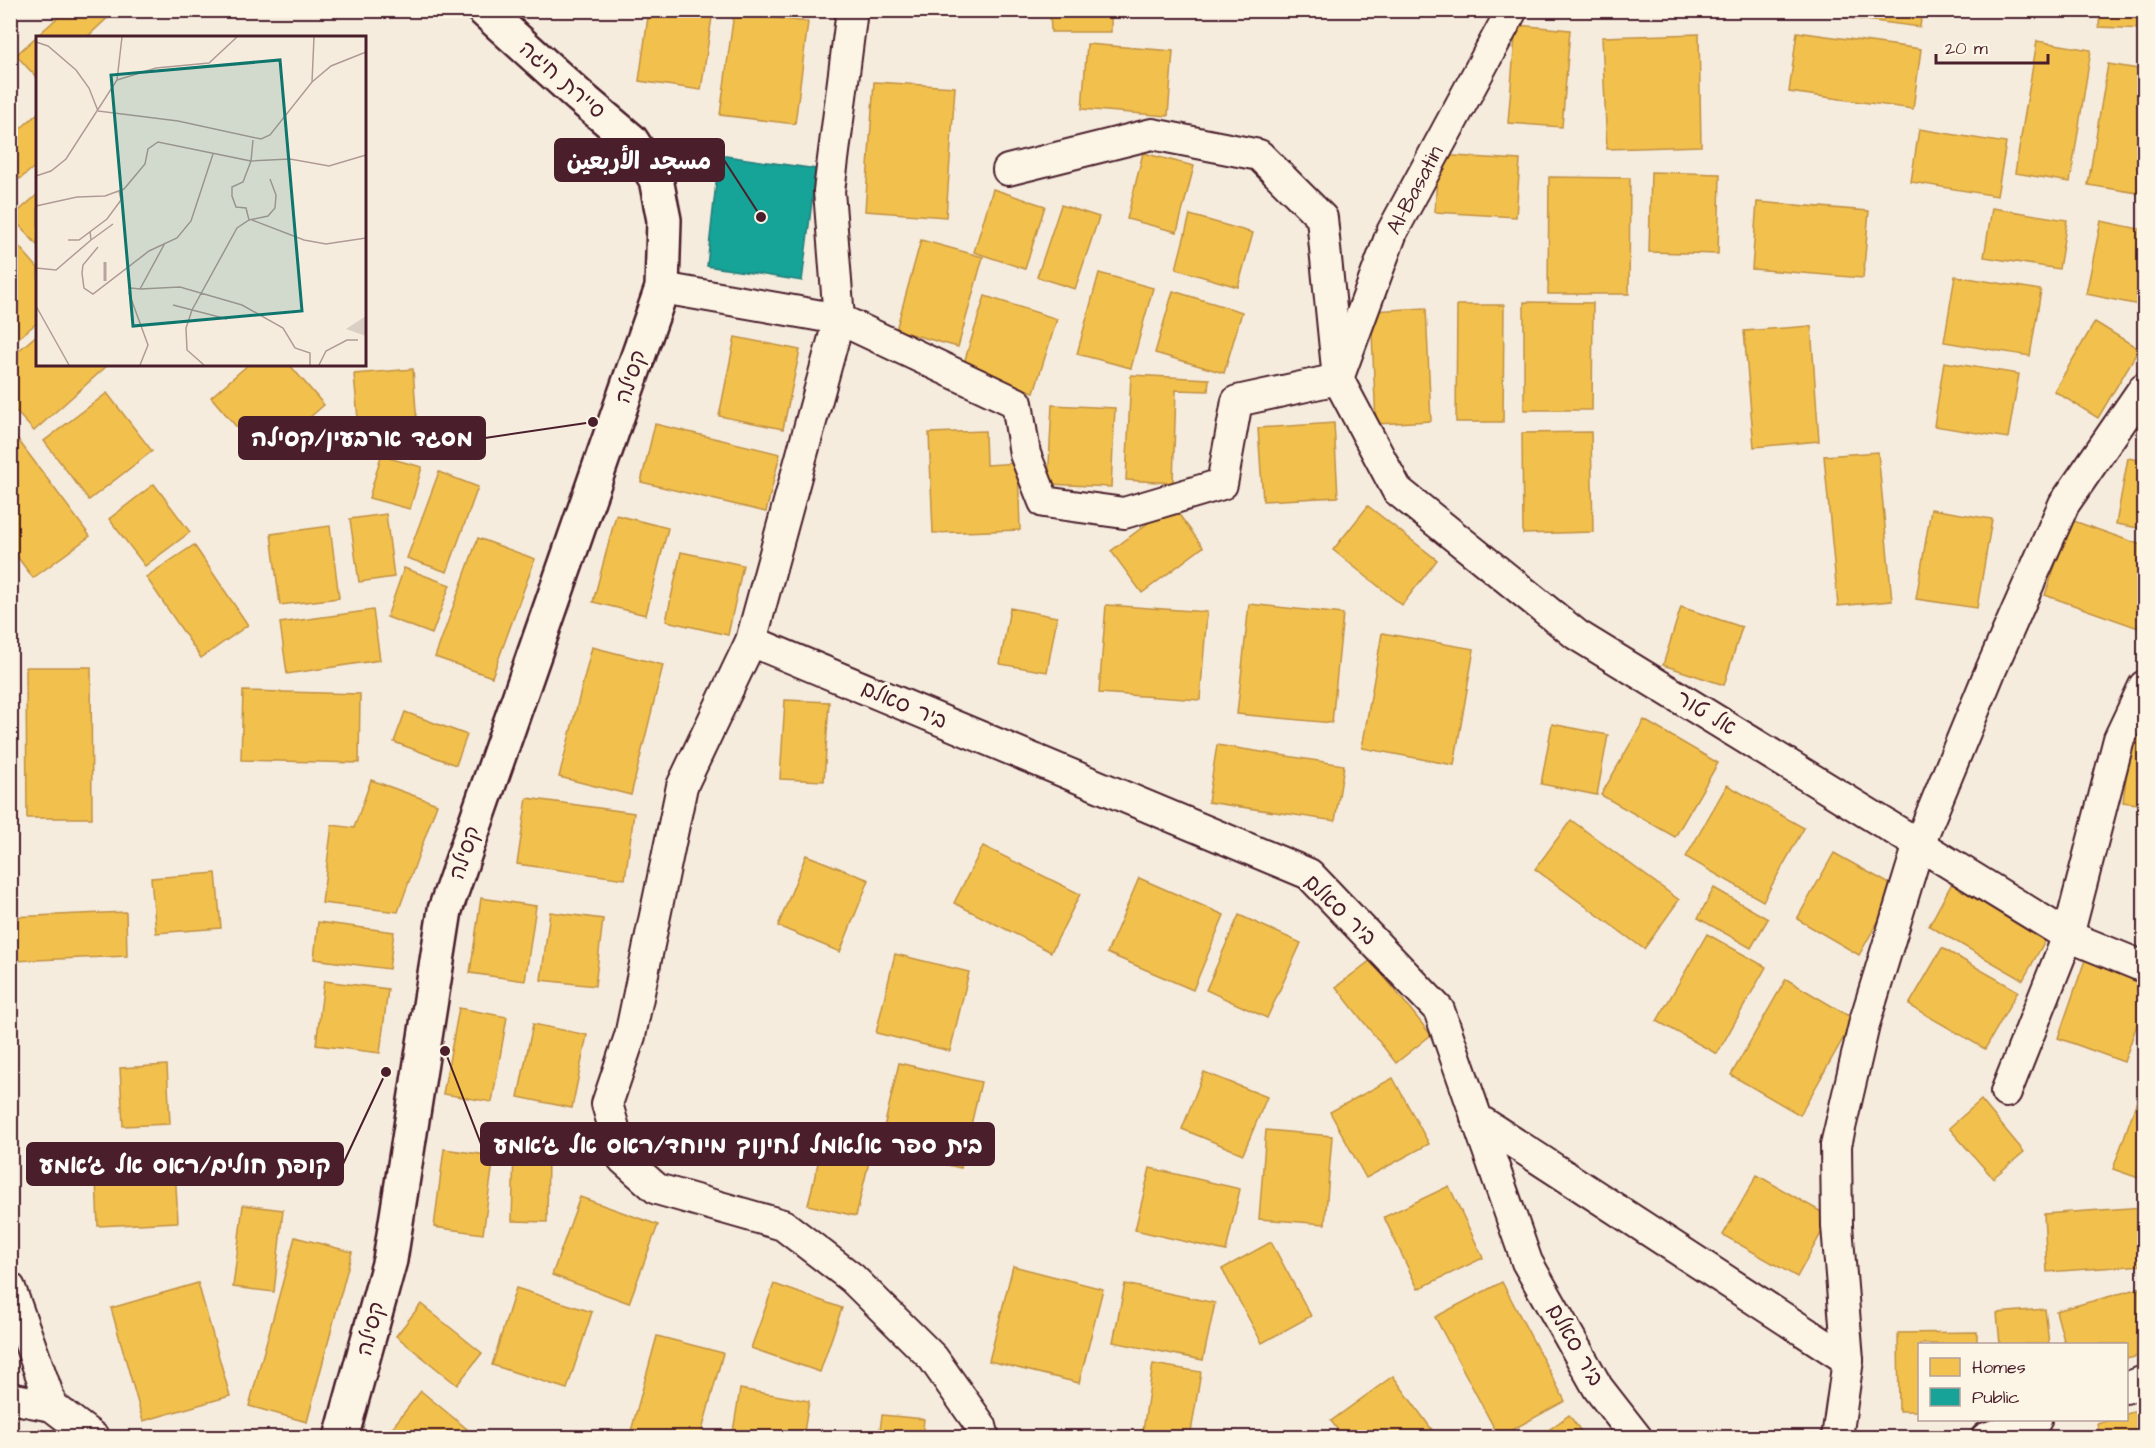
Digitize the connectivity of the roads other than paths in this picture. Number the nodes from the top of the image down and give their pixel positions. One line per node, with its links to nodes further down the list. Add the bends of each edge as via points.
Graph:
1 (484, 10): 5 (street, סיירת חיגה, via 631,140 656,179 664,220)
2 (852, 10): 6 (street, via 829,191)
3 (1512, 10): 7 (street, Al-Basatin, via 1392,232)
4 (1008, 170): 7 (street, via 1152,134 1259,155 1322,218)
5 (662, 288): 6 (street); 24 (street, קסילה, via 445,910 390,1260)
6 (839, 319): 7 (street, via 1017,402 1025,454 1044,502 1124,513 1222,484 1237,401); 9 (street)
7 (1338, 379): 11 (street, אל טור, via 1397,490 1568,627)
8 (2145, 388): 11 (street, via 2064,504)
9 (751, 641): 15 (street, ביר סאלם, via 1309,874 1439,1010); 25 (street, via 682,786 630,1036 607,1104 623,1160 657,1189 783,1226 852,1278 933,1358 981,1426)
10 (2145, 687): 12 (street, via 2119,740)
11 (1919, 844): 12 (street, אל טור); 17 (street, via 1865,1021 1836,1145 1837,1226)
12 (2068, 936): 13 (street, אל טור); 14 (street)
13 (2145, 967)
14 (2006, 1092)
15 (1476, 1118): 17 (street); 26 (street, ביר סאלם, via 1527,1262 1598,1388)
16 (10, 1288): 21 (street)
17 (1848, 1359): 27 (street)
18 (2145, 1381): 19 (street)
19 (2128, 1388)
20 (10, 1398): 21 (street)
21 (52, 1406): 23 (street)
22 (2031, 1421): 28 (street)
23 (94, 1437)
24 (341, 1437)
25 (984, 1437)
26 (1637, 1437)
27 (1837, 1437)
28 (1986, 1437)

